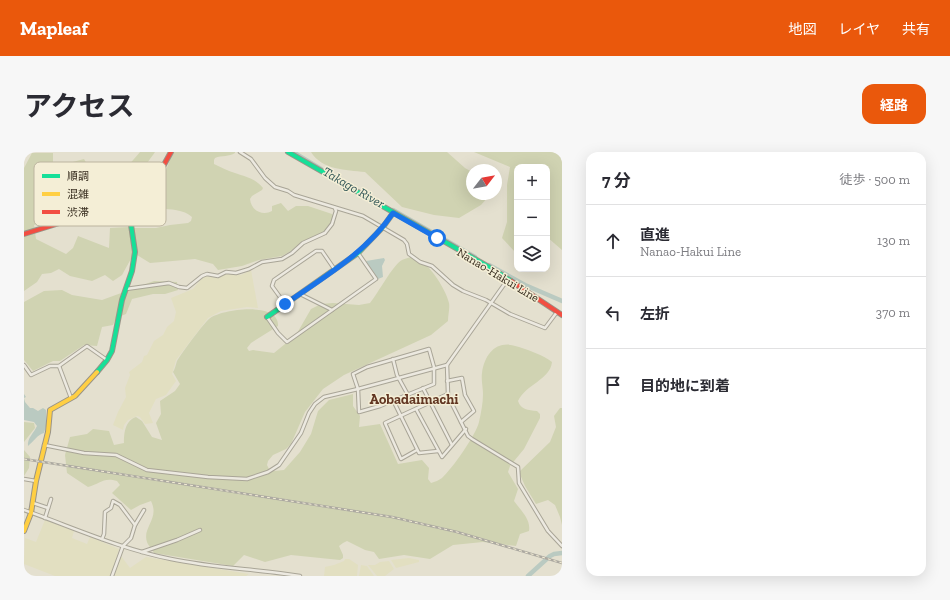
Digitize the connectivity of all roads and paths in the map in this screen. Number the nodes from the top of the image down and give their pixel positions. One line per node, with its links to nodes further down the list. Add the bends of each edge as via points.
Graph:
1 (171, 152): 4 (street)
2 (240, 152): 5 (street, via 251,158 275,187)
3 (288, 152): 6 (street, Nanao-Hakui Line)
4 (165, 162)
5 (334, 208): 9 (street, via 363,216); 14 (street, via 336,211 332,224 325,233 303,243 282,259 262,262 236,273 226,272 218,276 207,274 187,288 169,284)
6 (393, 213): 9 (street); 13 (street, Nanao-Hakui Line)
7 (48, 226): 10 (street)
8 (131, 226): 14 (street, via 135,252)
9 (384, 228): 11 (street); 16 (street, via 405,241 409,254 420,262 432,266 453,285)
10 (24, 234)
11 (358, 253): 12 (street); 18 (street, via 376,279)
12 (335, 270): 15 (street); 17 (street, via 322,251 316,251 274,280 272,286)
13 (509, 279): 16 (street); 19 (street, Nanao-Hakui Line)
14 (126, 290): 23 (street)
15 (300, 294): 17 (street); 18 (street)
16 (492, 303): 19 (street, via 510,314 545,328); 24 (street)
17 (285, 304): 21 (street)
18 (332, 310): 21 (street, via 287,342)
19 (557, 311): 20 (street, Nanao-Hakui Line)
20 (562, 315)
21 (267, 317)
22 (393, 359): 27 (street, via 429,349); 28 (street); 31 (street, via 353,374)
23 (108, 360): 26 (street, via 87,346); 34 (street)
24 (447, 364): 27 (street); 29 (street)
25 (24, 365): 26 (street, via 31,375 50,366)
26 (59, 366): 34 (street)
27 (434, 367): 28 (street); 30 (street, via 434,384)
28 (399, 378): 31 (street); 33 (street)
29 (447, 381): 32 (street); 39 (street, via 462,378 465,395 474,411)
30 (423, 388): 33 (street); 36 (street)
31 (358, 389): 35 (street, via 359,412); 41 (street, via 318,400 297,439 278,465 268,472 247,479 147,470 116,455 84,453)
32 (448, 394): 36 (street); 39 (street)
33 (408, 395): 35 (street)
34 (71, 398): 41 (street, via 50,410)
35 (393, 400): 38 (street)
36 (430, 403): 37 (street); 42 (street)
37 (416, 409): 38 (street); 44 (street)
38 (400, 416): 43 (street); 43 (street, via 385,423 401,458)
39 (462, 422): 40 (street)
40 (466, 429): 42 (street); 59 (street, via 472,439 518,467 519,483 548,531)
41 (44, 445): 46 (street)
42 (452, 445): 44 (street, via 442,457)
43 (417, 450): 44 (street, via 420,453)
44 (438, 451)
45 (24, 479): 46 (street)
46 (36, 482): 48 (street)
47 (52, 499): 49 (street)
48 (33, 502): 49 (street); 52 (street)
49 (48, 508): 53 (street)
50 (24, 510): 52 (street)
51 (144, 510): 54 (street)
52 (30, 513): 53 (street); 56 (street)
53 (45, 518): 57 (street)
54 (135, 525): 57 (street, via 120,504 112,501 110,508 105,512); 58 (street, via 131,538)
55 (200, 530): 60 (street)
56 (24, 531)
57 (102, 538): 58 (street)
58 (123, 546): 60 (street); 61 (street)
59 (562, 546)
60 (142, 552): 62 (street, via 186,562)
61 (112, 576)
62 (300, 576)

